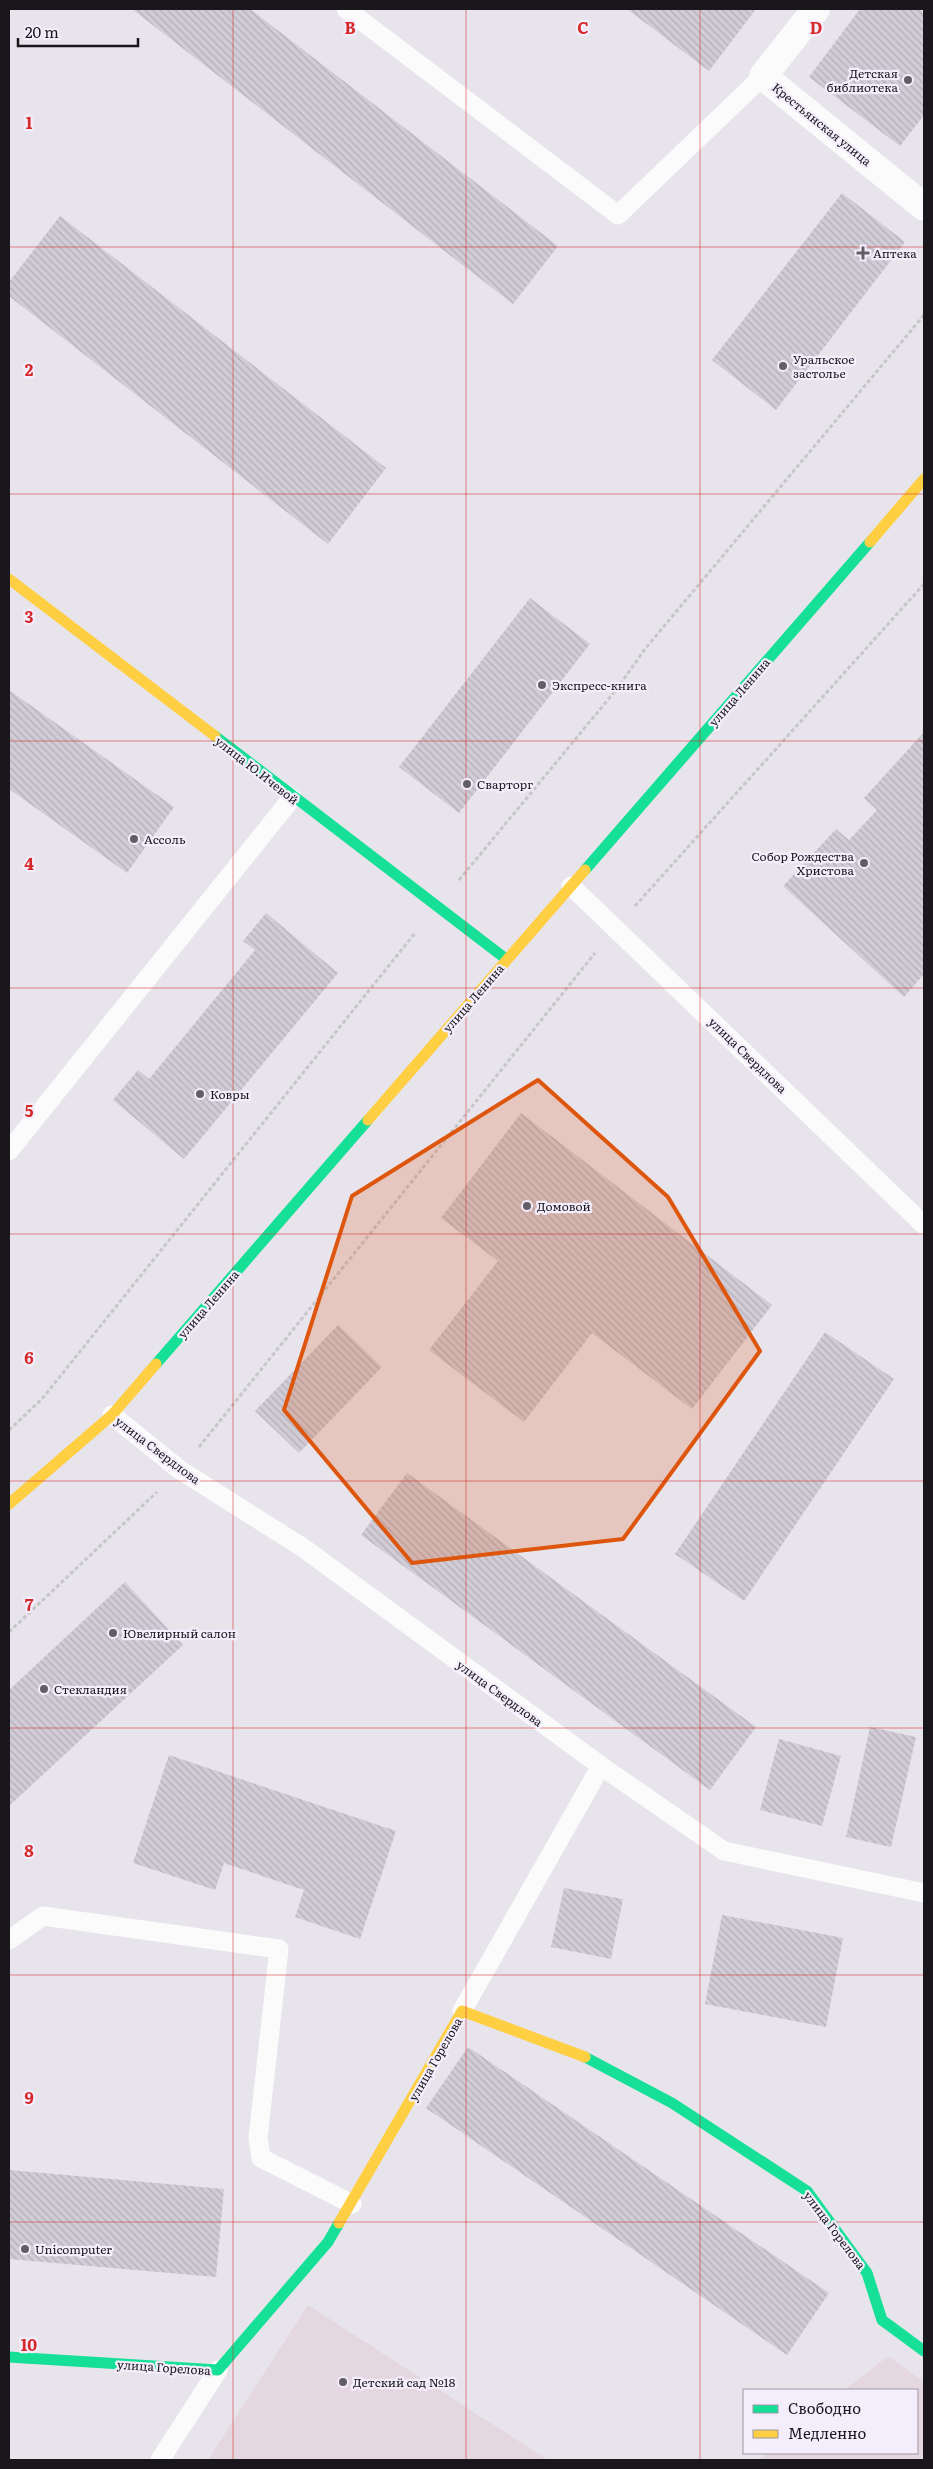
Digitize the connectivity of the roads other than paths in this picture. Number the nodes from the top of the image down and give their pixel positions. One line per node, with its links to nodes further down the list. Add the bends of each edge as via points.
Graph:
1 (346, 9): 3 (lane, via 618,215)
2 (816, 9): 3 (street, Крестьянская улица)
3 (763, 76): 4 (street, Крестьянская улица)
4 (924, 207)
5 (924, 479): 8 (street, улица Ленина)
6 (9, 579): 7 (street, улица Ю.Ичевой)
7 (292, 798): 9 (street, улица Ю.Ичевой); 10 (lane)
8 (571, 886): 9 (street, улица Ленина); 11 (lane, улица Свердлова)
9 (506, 959): 12 (street, улица Ленина)
10 (9, 1151)
11 (924, 1225)
12 (112, 1415): 13 (street, улица Ленина); 14 (lane, улица Свердлова, via 180,1470 302,1547)
13 (9, 1504)
14 (601, 1766): 15 (lane, улица Свердлова, via 724,1851); 17 (lane)
15 (924, 1893)
16 (9, 1940): 18 (lane, via 43,1916 279,1949 258,2138 261,2158)
17 (462, 2011): 18 (street, улица Горелова); 19 (street, улица Горелова, via 574,2051 672,2103 807,2190 866,2273 882,2320)
18 (352, 2204): 21 (street, улица Горелова, via 328,2242)
19 (924, 2351)
20 (9, 2357): 21 (street, улица Горелова)
21 (218, 2370): 22 (lane)
22 (160, 2460)

